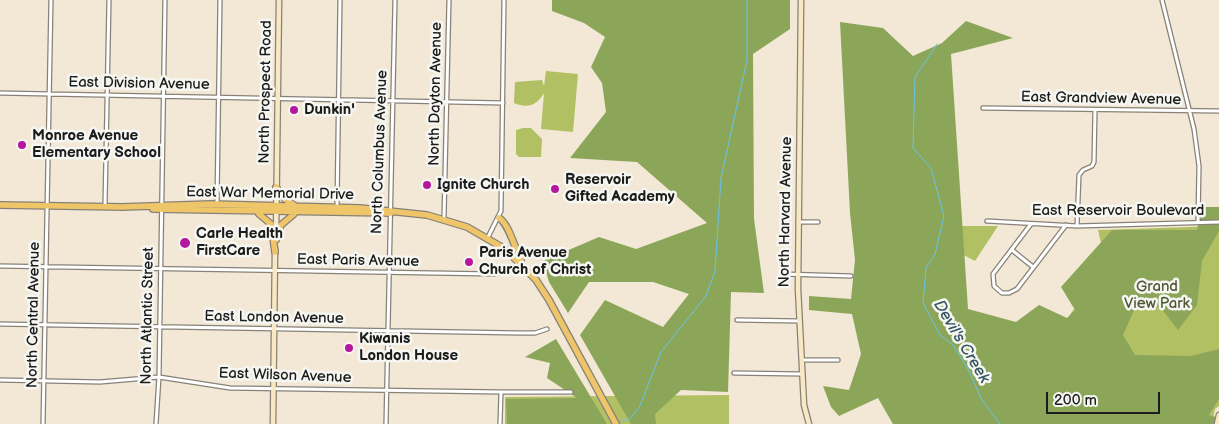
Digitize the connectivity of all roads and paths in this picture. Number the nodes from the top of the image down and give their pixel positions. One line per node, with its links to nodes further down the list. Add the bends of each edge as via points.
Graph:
1 (51, 0): 13 (street, North Central Avenue)
2 (109, 0): 14 (street)
3 (165, 0): 15 (street, North Atlantic Street)
4 (220, 0): 16 (street)
5 (279, 0): 17 (street, North Prospect Road)
6 (340, 0): 18 (street)
7 (395, 0): 19 (street, North Columbus Avenue)
8 (449, 0): 20 (street, North Dayton Avenue)
9 (504, 0): 21 (street)
10 (801, 0): 41 (street, North Harvard Avenue)
11 (1162, 0): 24 (street)
12 (0, 93): 13 (street, East Division Avenue)
13 (51, 94): 14 (street, East Division Avenue); 30 (street, North Central Avenue)
14 (108, 95): 15 (street, East Division Avenue); 32 (street)
15 (163, 96): 16 (street, East Division Avenue); 34 (street, North Atlantic Street)
16 (219, 97): 17 (street, East Division Avenue); 27 (street)
17 (278, 98): 18 (street, East Division Avenue); 26 (street, North Prospect Road)
18 (339, 99): 19 (street, East Division Avenue); 33 (street)
19 (394, 100): 20 (street, East Division Avenue); 38 (street, North Columbus Avenue)
20 (448, 102): 21 (street, East Division Avenue); 39 (street, North Dayton Avenue)
21 (503, 103): 40 (street)
22 (983, 108): 23 (street, East Grandview Avenue)
23 (1095, 110): 24 (street, East Grandview Avenue); 48 (street, via 1094,162 1079,175)
24 (1190, 111): 25 (street, East Grandview Avenue); 44 (street, via 1198,162)
25 (1219, 111)
26 (276, 187): 29 (street, North Prospect Road); 31 (highway, via 284,199)
27 (217, 204): 29 (highway, East War Memorial Drive); 34 (highway, East War Memorial Drive)
28 (0, 205): 30 (highway, East War Memorial Drive)
29 (276, 205): 31 (highway, East War Memorial Drive); 36 (street, North Prospect Road)
30 (48, 206): 32 (highway, East War Memorial Drive); 54 (street, North Central Avenue)
31 (296, 206): 33 (highway, East War Memorial Drive)
32 (105, 207): 34 (highway, East War Memorial Drive)
33 (337, 207): 38 (highway, East War Memorial Drive)
34 (162, 208): 35 (highway, East War Memorial Drive); 56 (street, North Atlantic Street)
35 (225, 211): 36 (highway, East War Memorial Drive); 52 (highway, via 256,213 267,218 273,229)
36 (276, 212): 37 (highway, East War Memorial Drive); 50 (street, North Prospect Road)
37 (304, 212): 38 (highway, East War Memorial Drive); 50 (highway, via 285,220 277,233)
38 (391, 212): 39 (highway, East War Memorial Drive); 60 (street, North Columbus Avenue)
39 (444, 218): 49 (highway, East War Memorial Drive)
40 (499, 218): 49 (street); 57 (highway, via 507,224 512,244)
41 (798, 222): 42 (street); 62 (street, North Harvard Avenue)
42 (818, 222)
43 (987, 222): 46 (street, East Reservoir Boulevard)
44 (1198, 222): 45 (street, East Reservoir Boulevard); 48 (street, East Reservoir Boulevard)
45 (1219, 222)
46 (1032, 223): 47 (street, East Reservoir Boulevard); 51 (street)
47 (1066, 225): 48 (street, East Reservoir Boulevard); 55 (street)
48 (1077, 226)
49 (488, 237): 57 (highway, East War Memorial Drive)
50 (276, 244): 52 (street, North Prospect Road)
51 (1012, 250): 55 (street); 55 (street, via 993,274 998,290 1005,294 1015,291)
52 (275, 252): 58 (street, North Prospect Road)
53 (0, 266): 54 (street, East Paris Avenue)
54 (46, 267): 56 (street, East Paris Avenue); 67 (street, North Central Avenue)
55 (1033, 267)
56 (161, 268): 58 (street, East Paris Avenue); 68 (street, North Atlantic Street)
57 (527, 270): 89 (highway, East War Memorial Drive, via 549,300)
58 (275, 271): 60 (street, East Paris Avenue); 69 (street, North Prospect Road)
59 (506, 271): 60 (street, East Paris Avenue, via 494,274)
60 (388, 272): 71 (street, North Columbus Avenue)
61 (782, 274): 62 (street)
62 (798, 275): 63 (street); 65 (street, North Harvard Avenue)
63 (851, 276)
64 (737, 320): 65 (street)
65 (800, 321): 72 (street, North Harvard Avenue)
66 (0, 324): 67 (street, East London Avenue)
67 (46, 325): 68 (street, East London Avenue); 78 (street, North Central Avenue)
68 (160, 327): 69 (street, East London Avenue); 76 (street, North Atlantic Street)
69 (274, 329): 71 (street, East London Avenue); 79 (street, North Prospect Road)
70 (547, 329): 71 (street, East London Avenue, via 534,333)
71 (388, 331): 80 (street, North Columbus Avenue)
72 (801, 360): 73 (street); 75 (street, North Harvard Avenue)
73 (838, 360)
74 (734, 373): 75 (street)
75 (802, 374): 90 (street, North Harvard Avenue, via 804,411)
76 (159, 377): 78 (street, East Wilson Avenue, via 100,382); 79 (street, East Wilson Avenue, via 218,387); 85 (street, North Atlantic Street)
77 (0, 380): 78 (street, East Wilson Avenue)
78 (44, 381): 84 (street, North Central Avenue)
79 (273, 389): 80 (street, East Wilson Avenue); 86 (street, North Prospect Road)
80 (387, 390): 81 (street, East Wilson Avenue); 87 (street, North Columbus Avenue)
81 (501, 392): 82 (street, East Wilson Avenue); 88 (street)
82 (571, 392)
83 (1219, 415): 91 (street)
84 (43, 424)
85 (156, 424)
86 (273, 424)
87 (386, 424)
88 (500, 424)
89 (616, 424)
90 (809, 424)
91 (1217, 424)

